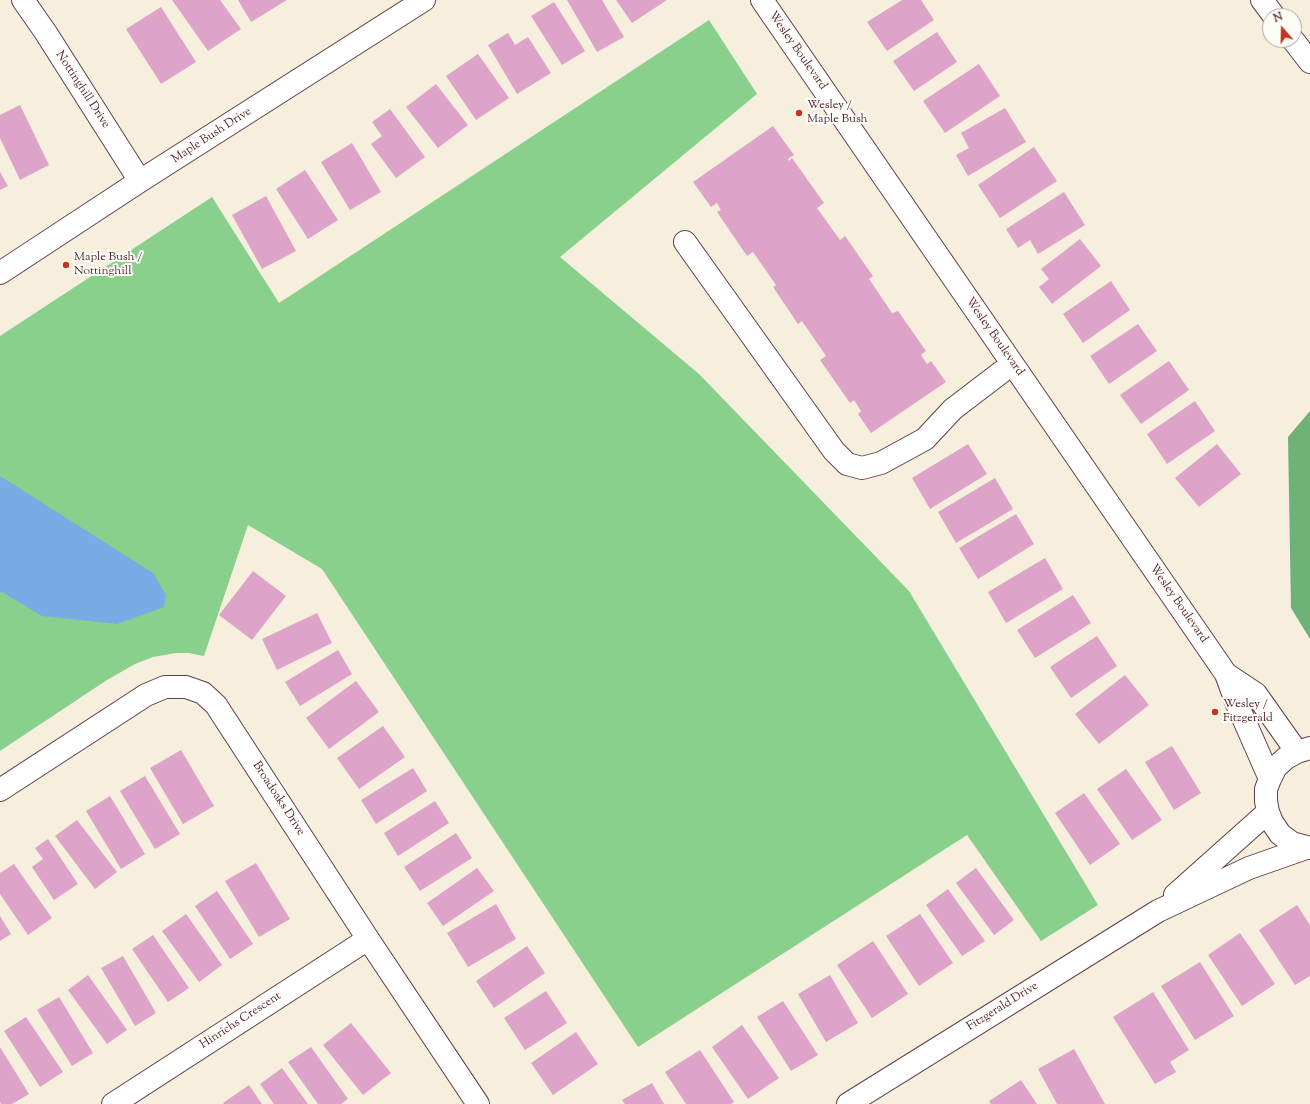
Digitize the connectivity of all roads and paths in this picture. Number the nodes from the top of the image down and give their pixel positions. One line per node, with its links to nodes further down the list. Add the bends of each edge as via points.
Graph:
1 (23, 0): 6 (street, Nottinghill Drive)
2 (424, 0): 6 (street, Maple Bush Drive)
3 (762, 0): 9 (street, Wesley Boulevard)
4 (1299, 48): 5 (street)
5 (1310, 62)
6 (140, 181): 8 (street, Maple Bush Drive)
7 (685, 242): 9 (street, via 834,451 847,464 862,468 881,463 924,439 953,409)
8 (0, 273)
9 (1012, 364): 10 (street, Wesley Boulevard)
10 (1226, 674): 11 (street, Wesley Boulevard, via 1256,694); 12 (street, Wesley Boulevard)
11 (1303, 750): 12 (street, via 1286,758 1276,767)
12 (1270, 779): 14 (street, via 1266,789)
13 (0, 790): 17 (street, Broadoaks Drive, via 146,695 165,687 186,687 203,693 216,705)
14 (1268, 812): 15 (street, via 1280,834 1292,843); 16 (street, Fitzgerald Drive)
15 (1308, 848): 16 (street, Fitzgerald Drive, via 1249,868)
16 (1158, 911): 20 (street, Fitzgerald Drive)
17 (368, 939): 18 (street, Hinrichs Crescent); 19 (street, Broadoaks Drive)
18 (113, 1104)
19 (478, 1104)
20 (848, 1104)

